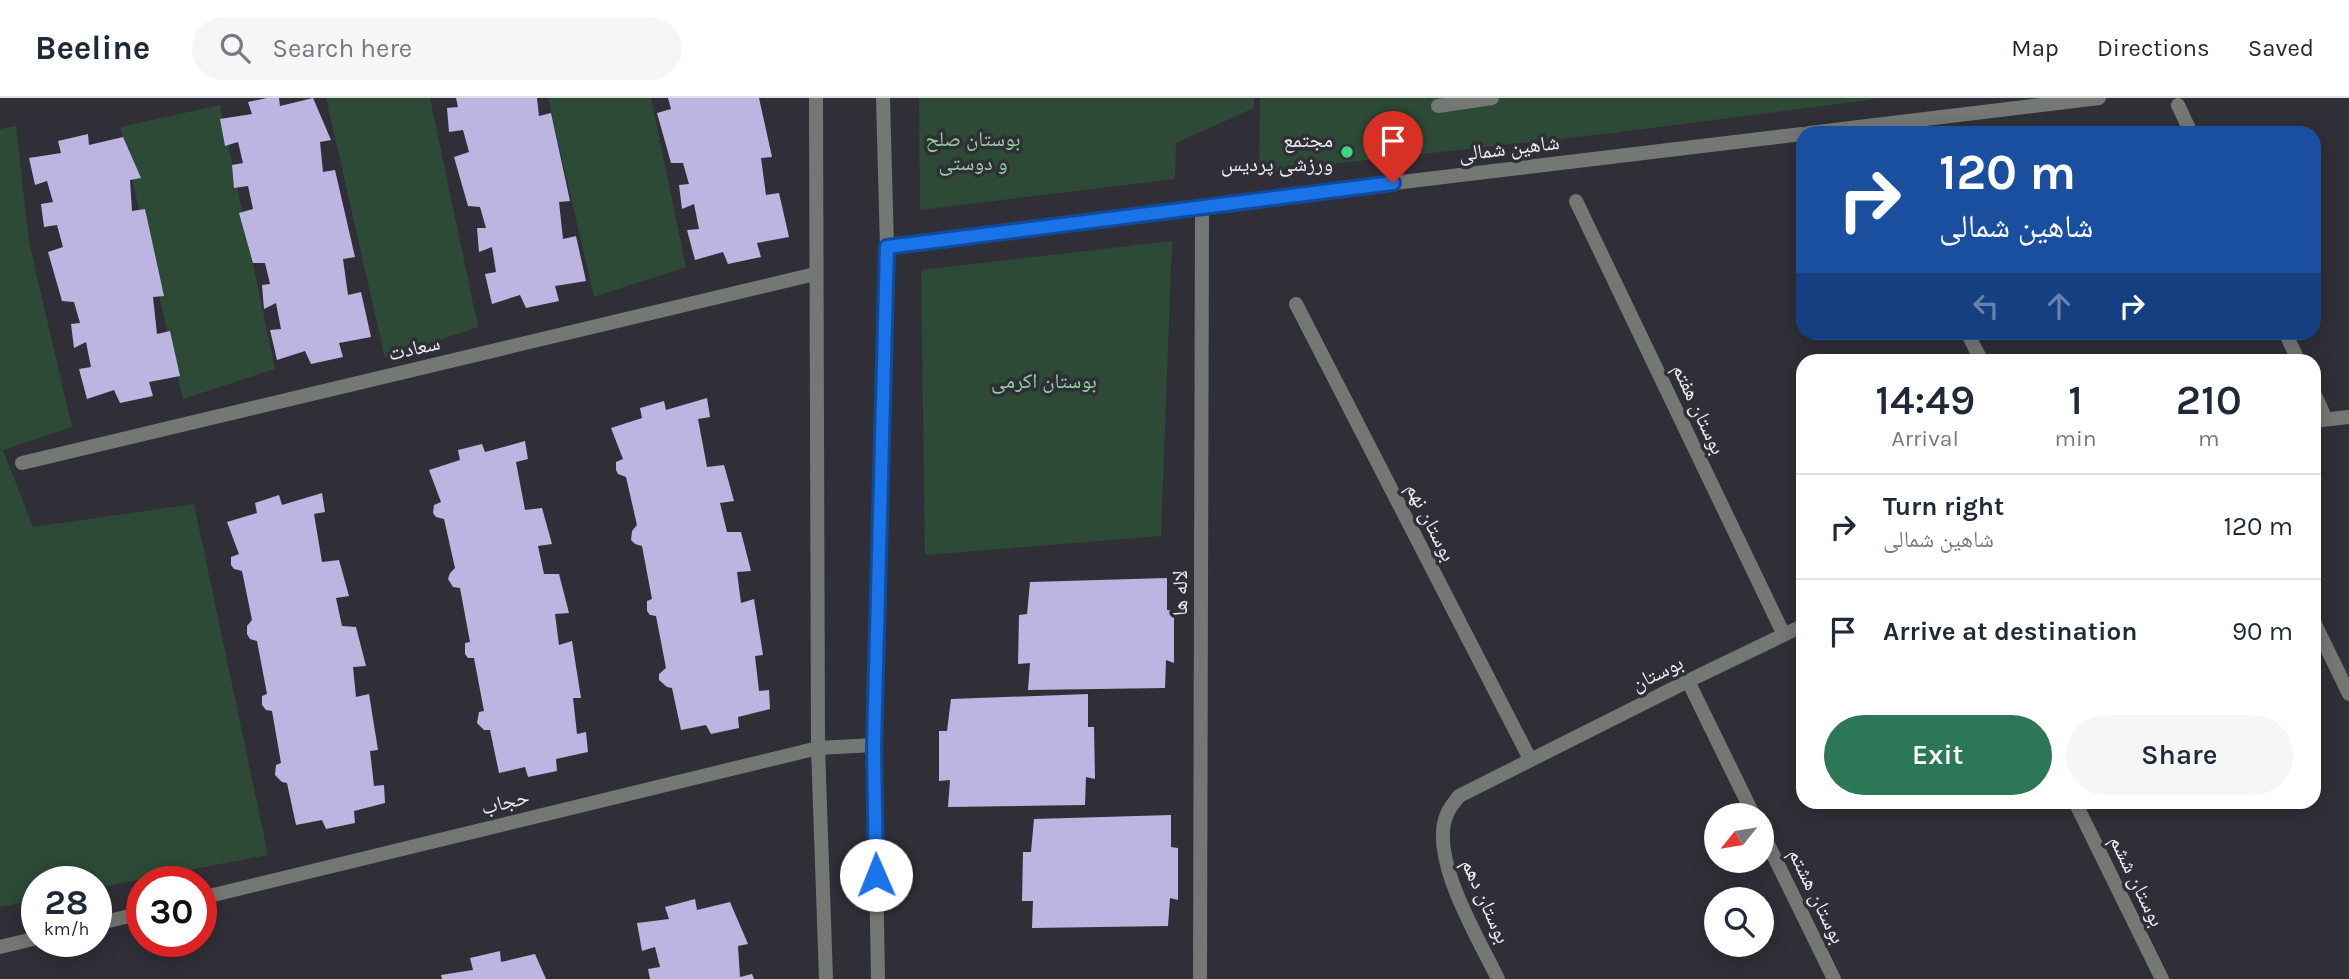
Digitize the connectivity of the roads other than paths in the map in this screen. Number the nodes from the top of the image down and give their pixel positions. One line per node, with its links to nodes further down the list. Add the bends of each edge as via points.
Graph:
1 (816, 98): 13 (street)
2 (883, 98): 12 (street)
3 (1492, 98): 6 (street)
4 (2099, 98): 7 (street)
5 (2178, 105): 8 (street)
6 (1438, 106)
7 (1867, 126)
8 (2188, 126)
9 (1796, 135): 11 (street, شاهین شمالی)
10 (1576, 201): 19 (street, بوستان هفتم)
11 (1202, 206): 12 (street, شاهین شمالی); 34 (street, لاله ها)
12 (887, 247): 23 (street)
13 (814, 274): 17 (street, سعادت); 24 (street)
14 (1296, 304): 25 (street, بوستان نهم)
15 (2349, 417): 16 (street)
16 (2321, 420)
17 (22, 463)
18 (1796, 629): 19 (street, بوستان)
19 (1784, 635): 21 (street, بوستان)
20 (2321, 636): 22 (street)
21 (1689, 681): 25 (street, بوستان); 26 (street)
22 (2349, 694)
23 (874, 746): 24 (street, حجاب); 33 (street)
24 (818, 748): 29 (street, حجاب); 32 (street)
25 (1530, 759): 35 (street, بوستان دهم, via 1460,796 1446,814 1444,859 1451,882)
26 (1748, 803)
27 (2078, 809): 37 (street, بوستان ششم)
28 (1774, 856): 36 (street, بوستان هشتم)
29 (217, 894)
30 (21, 942): 31 (street)
31 (0, 947)
32 (826, 979)
33 (878, 979)
34 (1200, 979)
35 (1498, 979)
36 (1834, 979)
37 (2162, 979)

